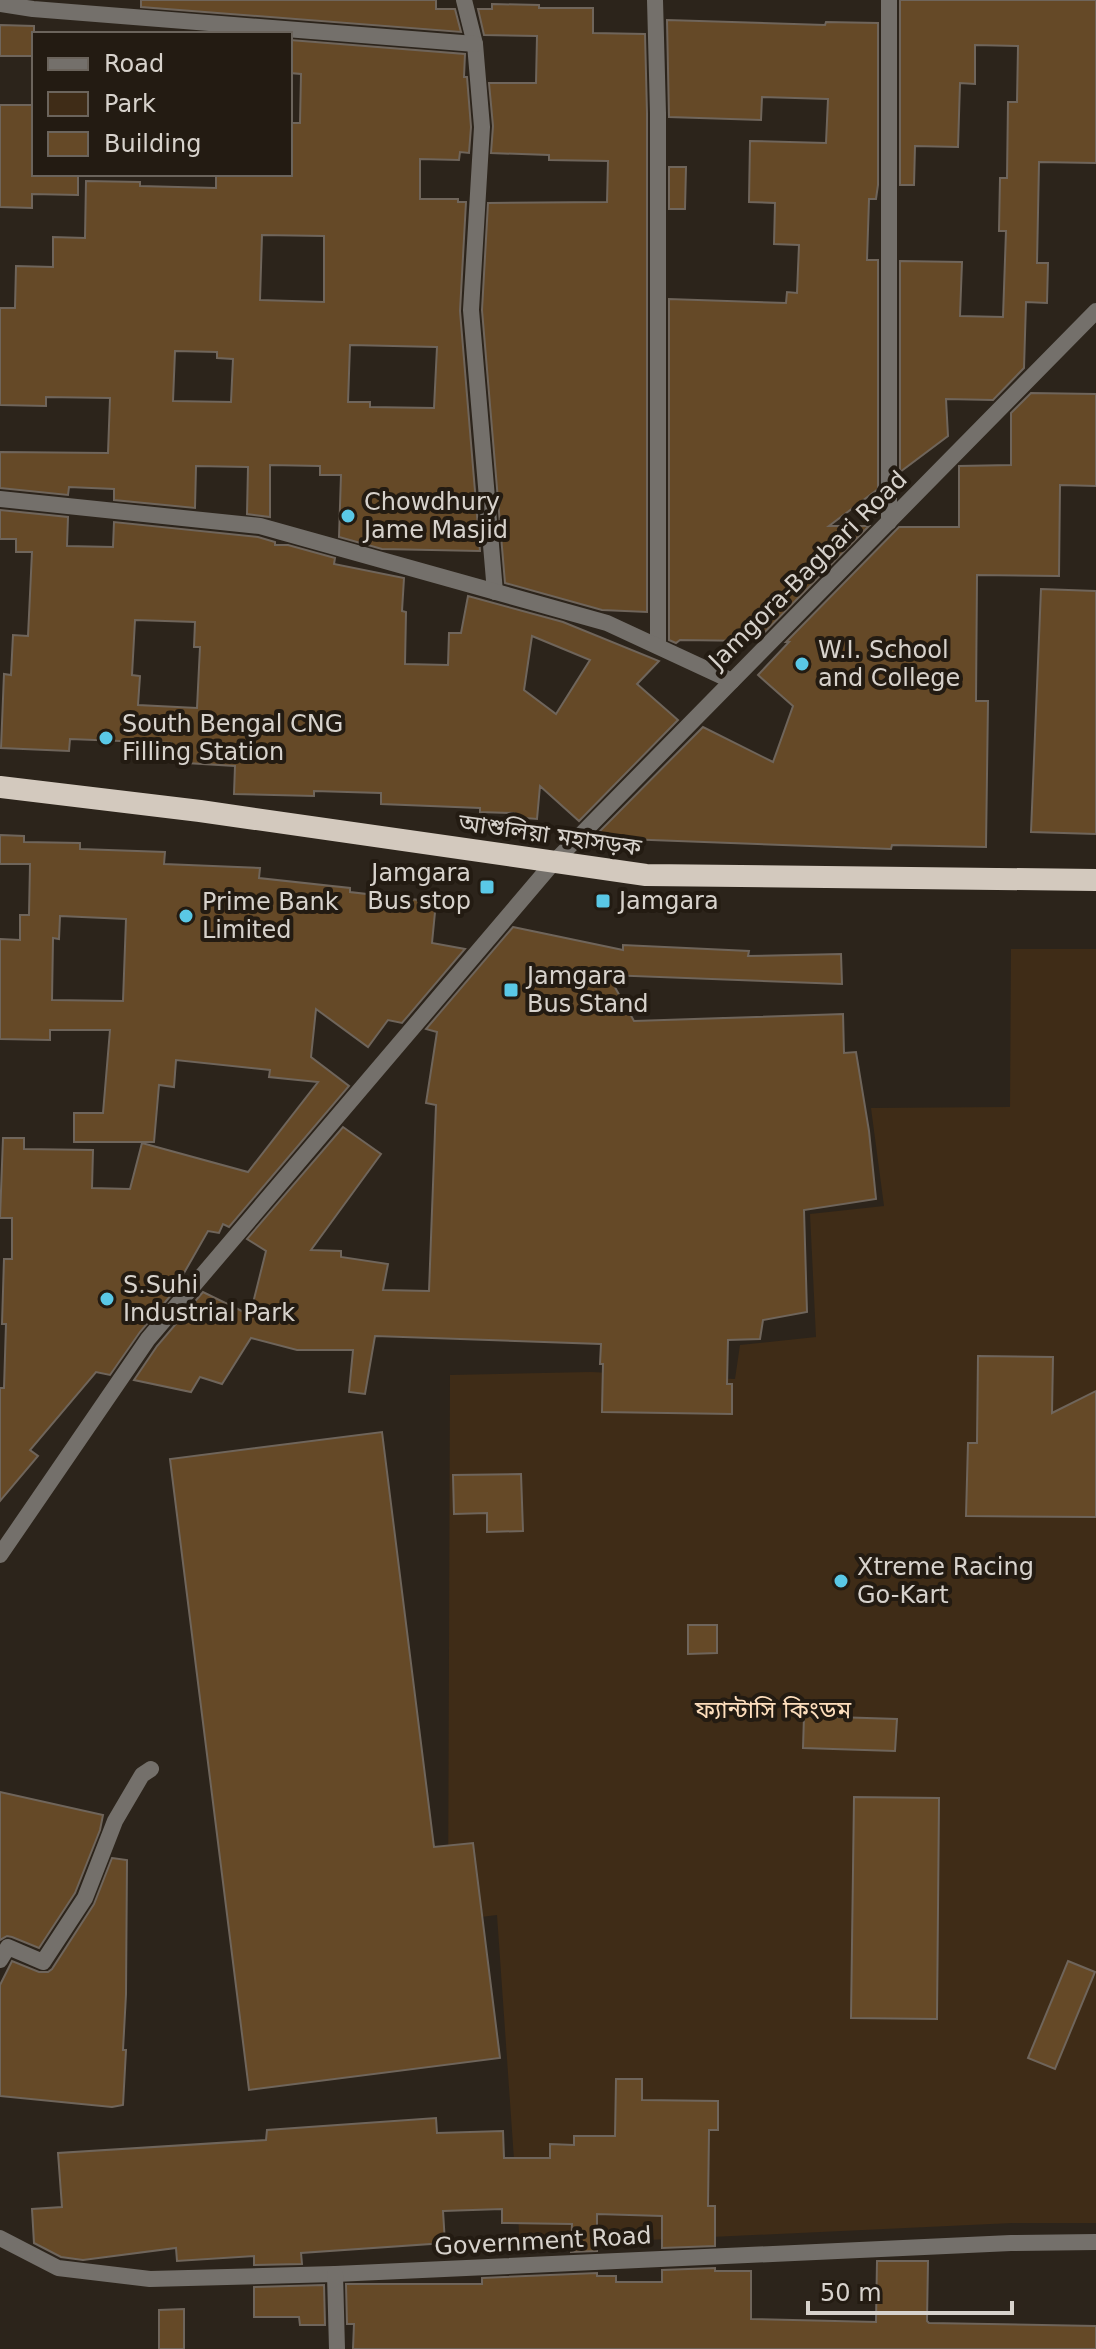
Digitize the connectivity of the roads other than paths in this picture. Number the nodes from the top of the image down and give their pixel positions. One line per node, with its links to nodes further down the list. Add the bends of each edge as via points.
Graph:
1 (464, 0): 5 (street)
2 (655, 0): 10 (street)
3 (889, 0): 8 (street)
4 (0, 4): 5 (street)
5 (475, 44): 9 (street, via 482,127 471,310)
6 (1096, 311): 8 (street, Jamgora-Bagbari Road)
7 (0, 499): 9 (street, via 260,526)
8 (889, 522): 11 (street, Jamgora-Bagbari Road)
9 (495, 592): 10 (street, via 607,623)
10 (658, 646): 11 (street)
11 (732, 681): 13 (street, Jamgora-Bagbari Road)
12 (0, 787): 13 (highway, আশুলিয়া মহাসড়ক)
13 (553, 863): 14 (highway, আশুলিয়া মহাসড়ক, via 646,875); 15 (street, Jamgora-Bagbari Road, via 148,1339)
14 (1096, 880)
15 (0, 1555)
16 (151, 1769): 17 (street, via 115,1821 85,1898 43,1962 8,1947)
17 (0, 1960)
18 (0, 2238): 20 (street, Government Road, via 58,2268 150,2279)
19 (1096, 2242): 20 (street, Government Road)
20 (335, 2274): 21 (street)
21 (337, 2349)

